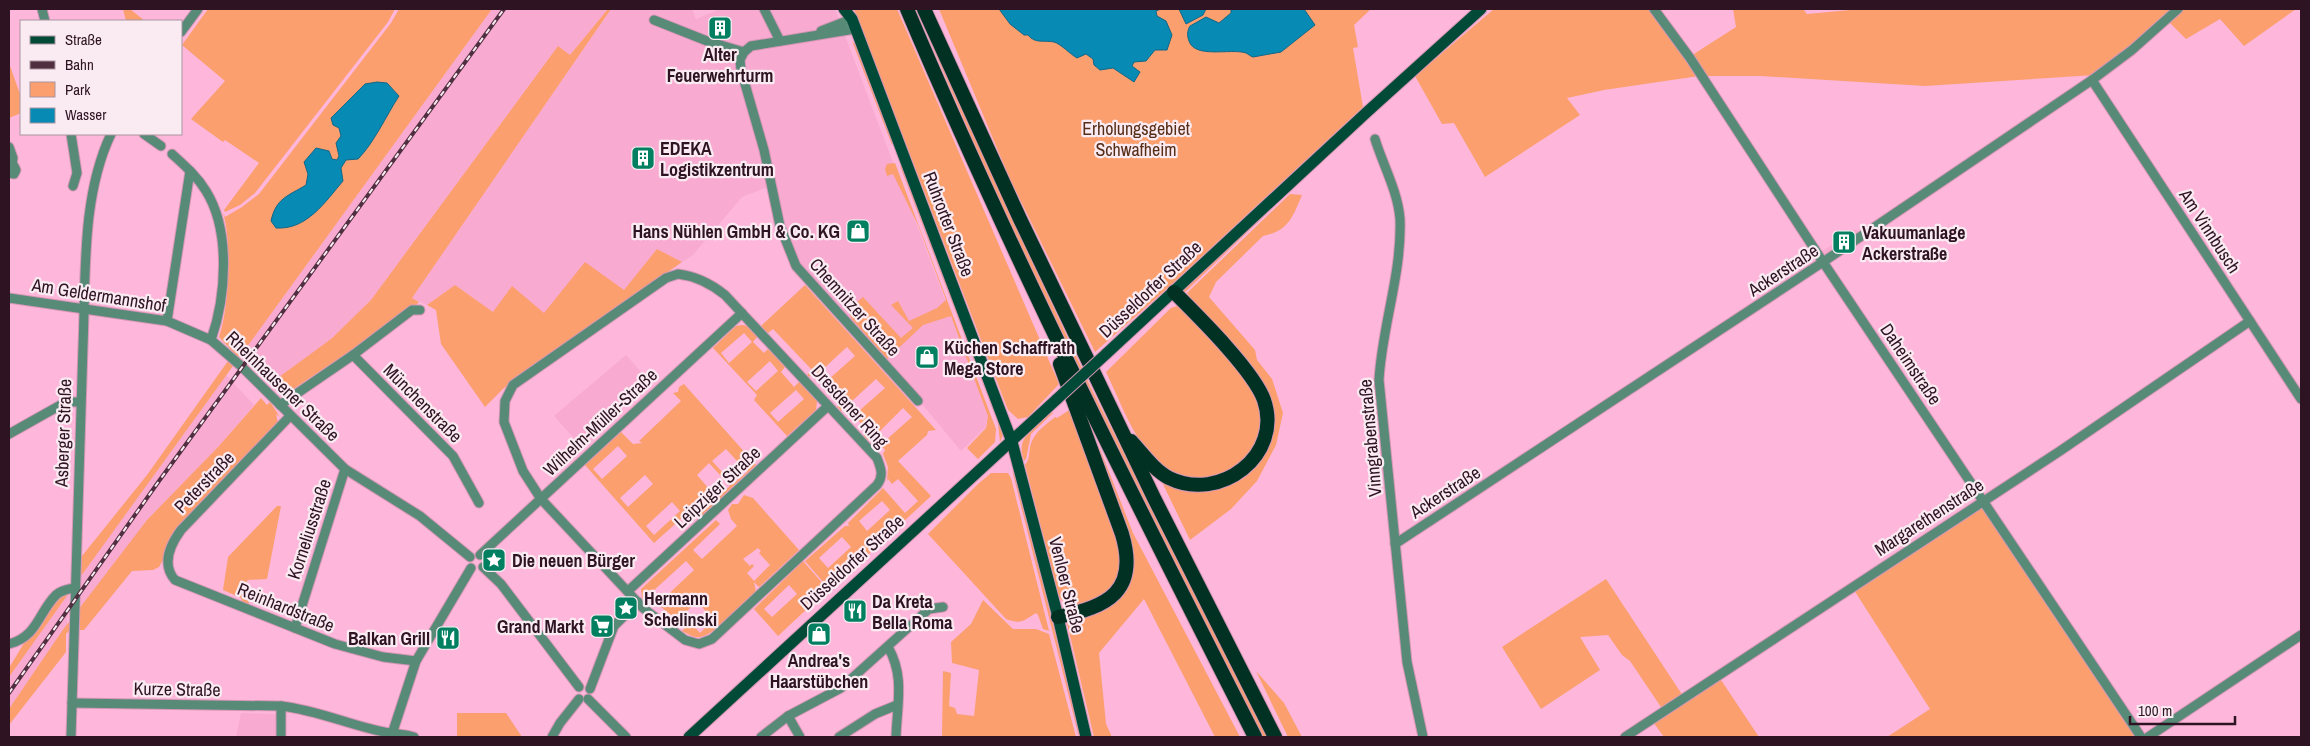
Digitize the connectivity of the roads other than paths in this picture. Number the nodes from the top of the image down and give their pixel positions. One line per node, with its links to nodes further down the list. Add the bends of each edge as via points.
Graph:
1 (198, 9): 11 (street)
2 (764, 9): 12 (street)
3 (844, 9): 9 (main road, Ruhrorter Straße)
4 (907, 9): 27 (highway)
5 (924, 9): 42 (highway)
6 (1481, 9): 26 (main road, Düsseldorfer Straße)
7 (1654, 9): 25 (street, Daheimstraße, via 1690,58)
8 (2178, 9): 14 (street, Ackerstraße)
9 (853, 19): 12 (street, via 812,35); 44 (main road, Ruhrorter Straße)
10 (654, 20): 13 (street)
11 (182, 31)
12 (780, 41): 13 (street, via 751,46)
13 (744, 52): 37 (street, Chemnitzer Straße, via 740,60 741,70 764,150 780,226 796,266)
14 (2092, 80): 25 (street, Ackerstraße); 33 (street, Am Vinnbusch)
15 (71, 135): 24 (street, via 77,173)
16 (111, 135): 29 (street, Asberger Straße, via 97,168 92,192)
17 (146, 135): 19 (street)
18 (1375, 139): 49 (street, Vinngrabenstraße, via 1396,196 1400,219 1395,286 1380,357 1379,380)
19 (162, 146)
20 (9, 147): 22 (street, via 13,158)
21 (172, 154): 23 (street, Rheinhausener Straße)
22 (10, 171)
23 (190, 171): 32 (street); 34 (street, Rheinhausener Straße, via 207,191 222,242 221,308)
24 (73, 186)
25 (1823, 262): 47 (street, Daheimstraße); 49 (street, Ackerstraße)
26 (1174, 292): 42 (highway, via 1251,376 1264,398 1268,414 1263,444 1236,476 1223,482 1196,485 1170,479); 44 (main road, Düsseldorfer Straße, bridge)
27 (1034, 293): 58 (highway, via 1122,534 1128,562 1121,584 1107,600 1086,611); 83 (highway)
28 (9, 298): 29 (street, Am Geldermannshof)
29 (84, 309): 32 (street, Am Geldermannshof); 38 (street, Asberger Straße)
30 (420, 310): 35 (street, via 412,310)
31 (742, 314): 40 (street, Dresdener Ring); 46 (street, Wilhelm-Müller-Straße); 46 (street, Dresdener Ring, via 713,286 692,276 678,274 666,278 513,386 505,401 504,422 523,471)
32 (167, 321): 34 (street, Am Geldermannshof)
33 (2250, 321): 36 (street, Am Vinnbusch); 47 (street, Margarethenstraße)
34 (211, 340): 39 (street, Rheinhausener Straße)
35 (353, 355): 39 (street); 48 (street, Münchenstraße, via 453,456)
36 (2301, 398)
37 (918, 401)
38 (80, 402): 43 (street, via 66,402); 54 (street, Asberger Straße)
39 (280, 405): 41 (street, Rheinhausener Straße)
40 (828, 406): 55 (street, Leipziger Straße); 56 (street, Dresdener Ring, via 876,458 882,469 878,485 712,639 699,644 685,640)
41 (290, 416): 45 (street, Rheinhausener Straße); 53 (street, Peterstraße, via 172,542 167,558 169,573)
42 (1121, 430): 84 (highway)
43 (9, 434)
44 (1012, 442): 58 (main road, Venloer Straße); 77 (main road, Düsseldorfer Straße)
45 (345, 469): 50 (street, Rheinhausener Straße, via 420,516); 59 (street, Korneliusstraße)
46 (541, 499): 50 (street, Wilhelm-Müller-Straße); 55 (street, Dresdener Ring)
47 (1983, 500): 86 (street, Margarethenstraße); 87 (street, Daheimstraße)
48 (479, 503)
49 (1395, 544): 85 (street, Vinngrabenstraße, via 1407,662)
50 (475, 556): 51 (street, via 484,560); 52 (street, via 468,563)
51 (482, 567): 52 (street); 64 (street, via 501,584)
52 (471, 568): 63 (street)
53 (175, 580): 59 (street, Reinhardstraße)
54 (74, 588): 61 (street, via 56,595 30,633); 67 (street, Asberger Straße)
55 (628, 591): 56 (street, Dresdener Ring)
56 (638, 602): 65 (street, via 614,626)
57 (943, 607): 62 (street, via 929,609)
58 (1058, 617): 82 (main road, Venloer Straße)
59 (295, 628): 63 (street, Reinhardstraße, via 352,650)
60 (2301, 636): 88 (street)
61 (9, 644)
62 (888, 647): 68 (street, via 897,662); 70 (street, via 841,688)
63 (416, 661): 71 (street)
64 (579, 687): 65 (street); 66 (street, via 576,694)
65 (590, 689): 66 (street, via 591,694)
66 (584, 699): 75 (street, via 560,723); 76 (street)
67 (72, 703): 69 (street, Kurze Straße); 72 (street, Asberger Straße)
68 (897, 705): 80 (street, via 888,707); 81 (street)
69 (281, 706): 71 (street, Kurze Straße, via 304,708); 73 (street)
70 (788, 716): 78 (street); 79 (street)
71 (392, 735): 74 (street, Kurze Straße)
72 (71, 737)
73 (281, 737)
74 (414, 737)
75 (552, 737)
76 (626, 737)
77 (689, 737)
78 (761, 737)
79 (800, 737)
80 (839, 737)
81 (896, 737)
82 (1086, 737)
83 (1255, 737)
84 (1275, 737)
85 (1423, 737)
86 (1625, 737)
87 (2141, 737)
88 (2148, 737)

